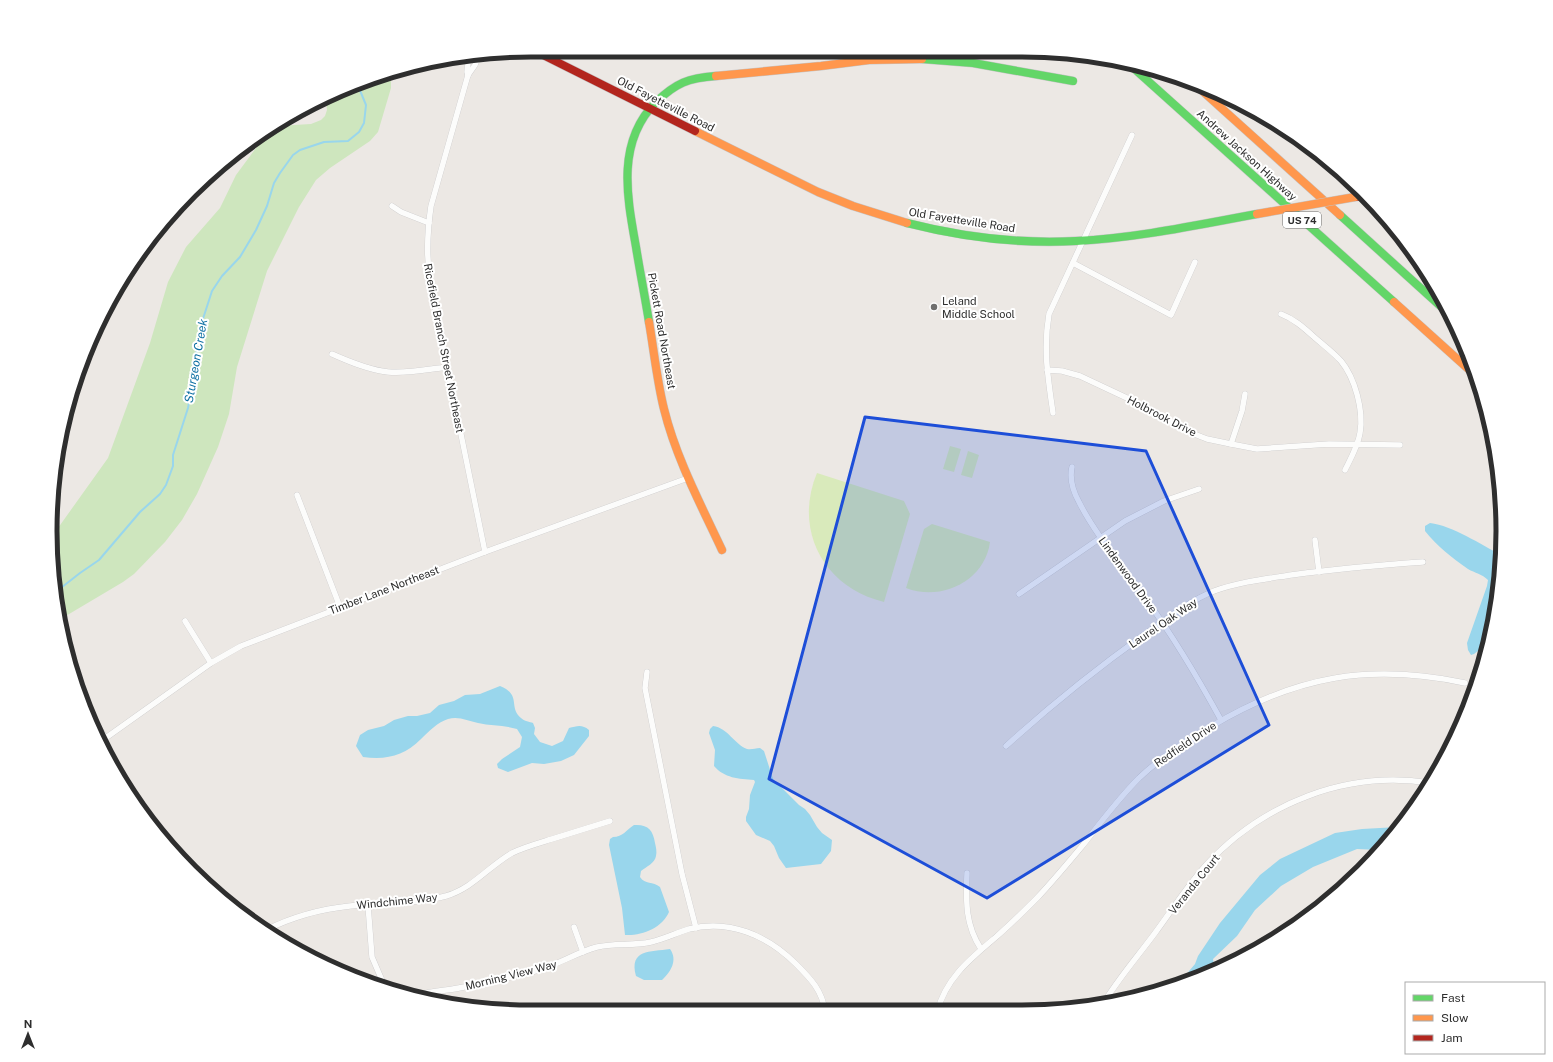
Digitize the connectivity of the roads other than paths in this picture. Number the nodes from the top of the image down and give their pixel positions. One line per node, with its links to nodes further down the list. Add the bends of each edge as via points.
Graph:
1 (547, 57): 8 (main road, Old Fayetteville Road)
2 (477, 60): 5 (street, Ricefield Branch Street Northeast)
3 (468, 61): 5 (street, Ricefield Branch Street Northeast)
4 (1137, 71): 20 (main road, Andrew Jackson Highway / US 74)
5 (468, 74): 12 (street, Ricefield Branch Street Northeast, via 431,206)
6 (1073, 81): 8 (main road, Pickett Road Northeast, via 965,62 929,59 869,60 685,80 669,89)
7 (1206, 94): 16 (main road, Andrew Jackson Highway / US 74)
8 (649, 109): 13 (main road, Old Fayetteville Road, via 762,166 868,212 904,222 984,236 1049,242); 29 (main road, Pickett Road Northeast, via 635,133 628,185 629,206 664,409)
9 (1132, 135): 13 (street)
10 (1358, 197): 13 (main road, Old Fayetteville Road, bridge, via 1155,232)
11 (392, 206): 12 (street)
12 (429, 223): 19 (street, Ricefield Branch Street Northeast, via 429,277)
13 (1083, 240): 15 (street)
14 (1195, 262): 15 (street, via 1171,315)
15 (1073, 263): 21 (street, via 1049,314 1045,357)
16 (1436, 301)
17 (1281, 314): 25 (street, via 1294,319 1340,361 1347,371 1357,393 1360,411)
18 (332, 354): 19 (street, via 372,369 389,372)
19 (448, 367): 35 (street, Ricefield Branch Street Northeast)
20 (1467, 367)
21 (1047, 370): 23 (street); 24 (street, Holbrook Drive, via 1080,376 1144,406 1189,432)
22 (1245, 394): 24 (street)
23 (1053, 413)
24 (1231, 444): 25 (street, Holbrook Drive, via 1258,449)
25 (1357, 444): 26 (street, Holbrook Drive); 28 (street)
26 (1400, 445)
27 (1072, 468): 32 (street, Lindenwood Drive, via 1074,492)
28 (1345, 470)
29 (688, 478): 34 (main road, Pickett Road Northeast); 35 (street, Timber Lane Northeast)
30 (1199, 490): 32 (street, via 1151,507)
31 (297, 495): 39 (street)
32 (1100, 536): 38 (street); 41 (street, Lindenwood Drive)
33 (1315, 540): 37 (street)
34 (722, 550)
35 (485, 552): 39 (street, Timber Lane Northeast)
36 (1423, 562): 37 (street, Laurel Oak Way)
37 (1319, 572): 41 (street, Laurel Oak Way, via 1227,587 1204,596)
38 (1019, 594)
39 (340, 607): 42 (street, Timber Lane Northeast, via 241,646)
40 (185, 621): 42 (street)
41 (1163, 622): 45 (street, Lindenwood Drive); 48 (street, Laurel Oak Way, via 1067,693)
42 (211, 663): 47 (street, Timber Lane Northeast)
43 (647, 672): 55 (street, via 645,688 682,874)
44 (1466, 683): 45 (street, Redfield Drive, via 1406,674 1373,673 1341,676 1287,690)
45 (1221, 720): 56 (street, Redfield Drive, via 1176,748 1139,778 1046,888)
46 (102, 733): 47 (street)
47 (106, 738)
48 (1006, 746)
49 (1423, 782): 60 (street, Veranda Court, via 1383,780 1318,792 1278,809 1255,823 1223,849 1200,873)
50 (610, 821): 52 (street, Windchime Way, via 514,852 472,884 448,895)
51 (967, 873): 56 (street, via 968,921)
52 (368, 905): 53 (street, Windchime Way, via 312,913); 58 (street, via 372,957)
53 (272, 927)
54 (574, 927): 57 (street)
55 (696, 928): 57 (street, Morning View Way, via 651,942 605,946); 61 (street, Morning View Way, via 713,926 735,929 754,934 772,944 815,985)
56 (981, 950): 62 (street, Redfield Drive, via 950,982)
57 (583, 952): 59 (street, Morning View Way, via 550,967 462,988)
58 (382, 981)
59 (426, 993)
60 (1108, 997)
61 (823, 1005)
62 (939, 1005)

